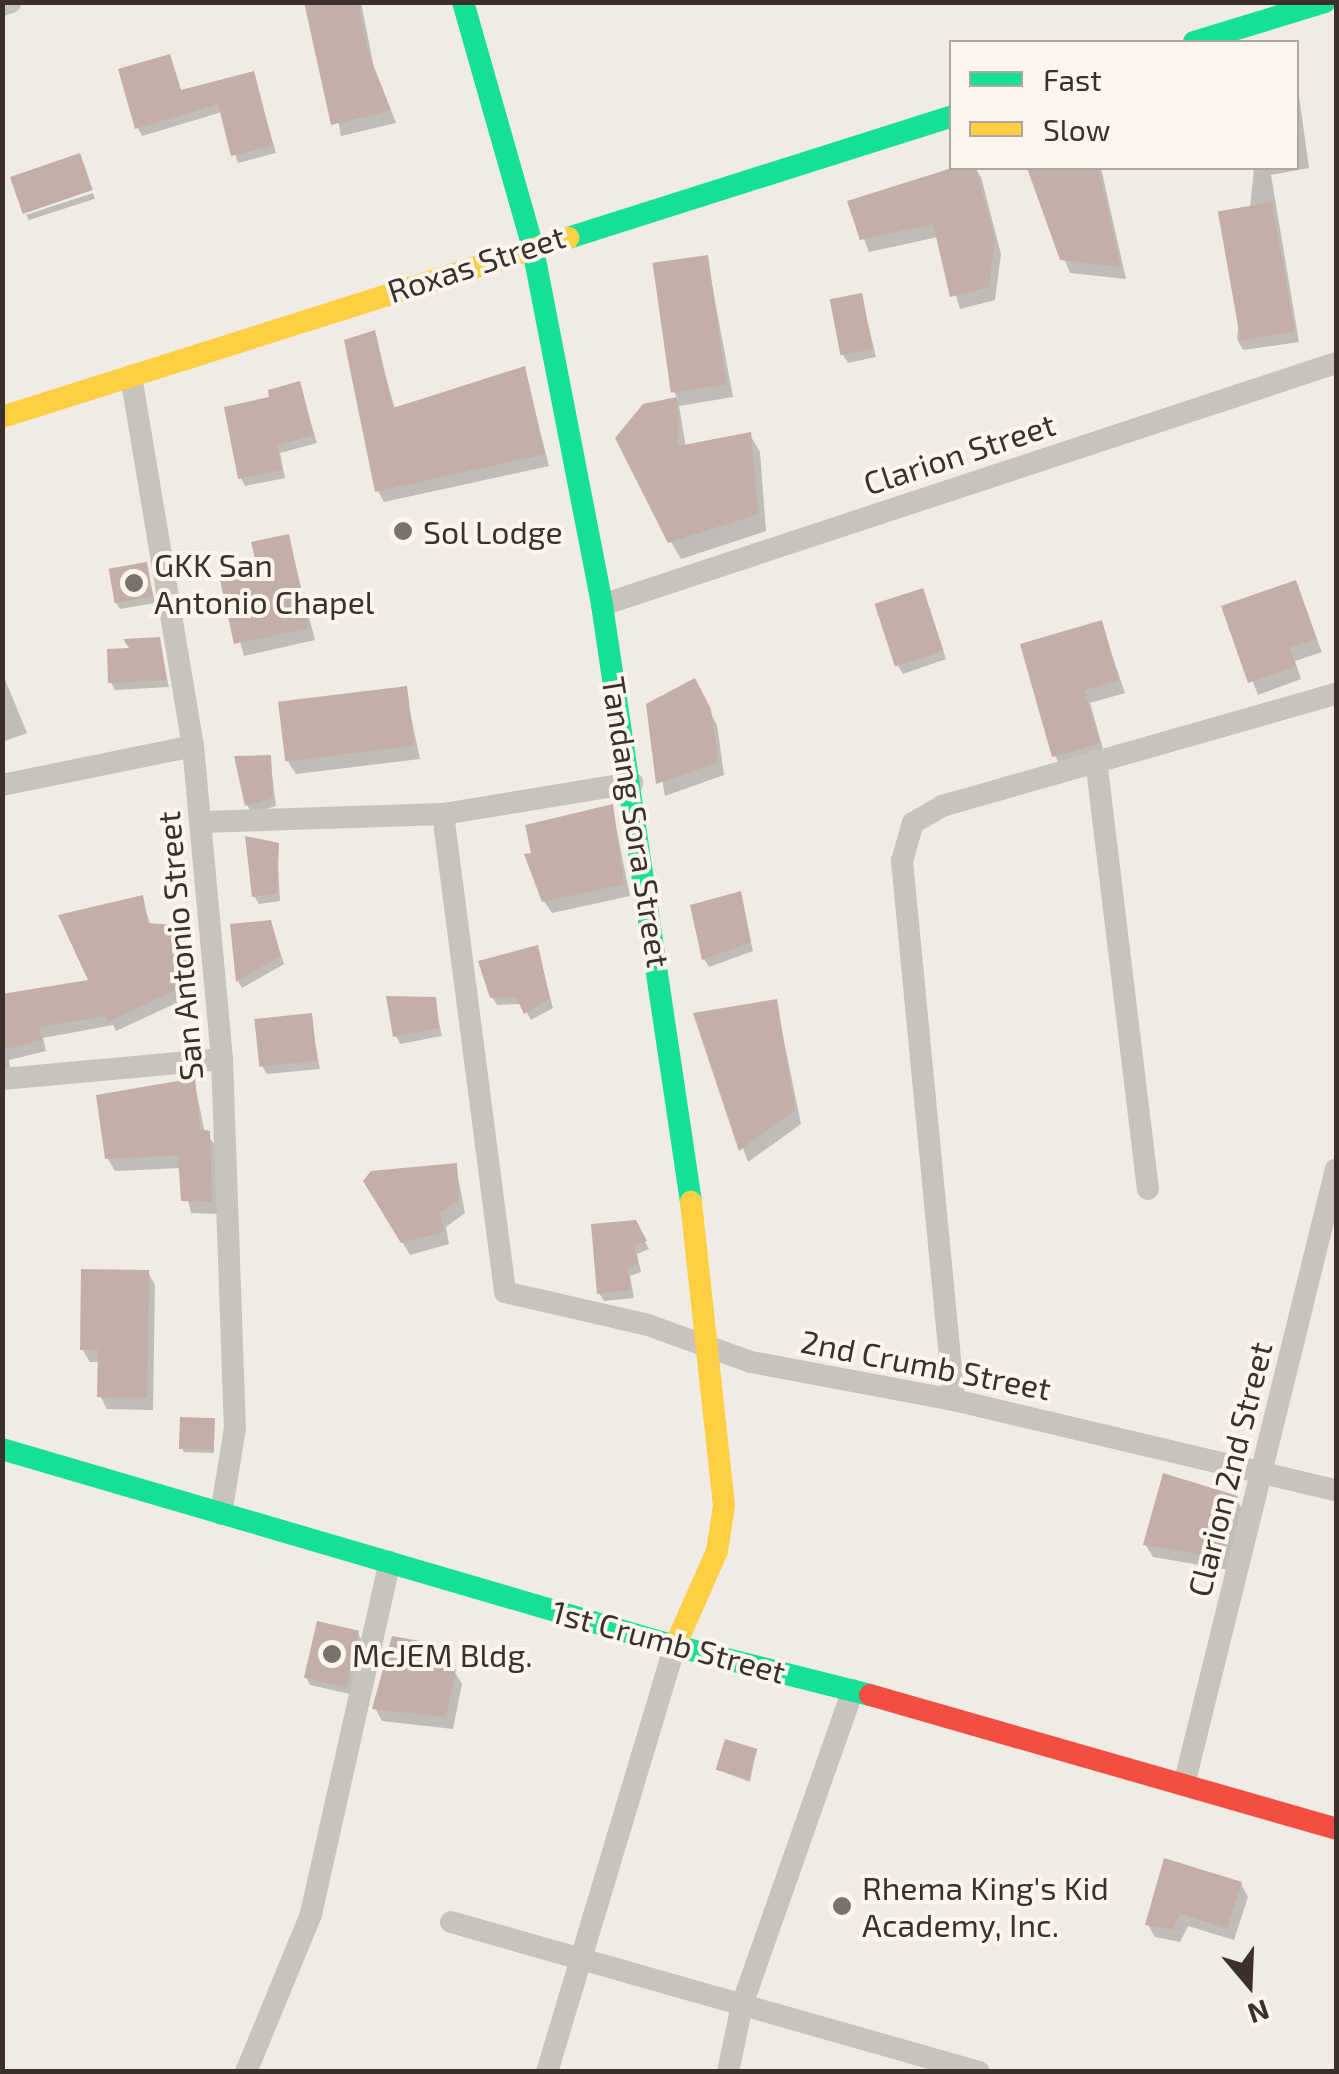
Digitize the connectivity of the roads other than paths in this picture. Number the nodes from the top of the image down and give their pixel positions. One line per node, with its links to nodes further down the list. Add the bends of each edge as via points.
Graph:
1 (11, 2): 4 (street)
2 (463, 2): 7 (street, Tandang Sora Street)
3 (1325, 2): 5 (street)
4 (2, 5)
5 (1201, 40)
6 (949, 117): 7 (street, Roxas Street)
7 (532, 244): 9 (street, Roxas Street); 11 (street, Tandang Sora Street)
8 (1336, 362): 11 (street, Clarion Street)
9 (131, 376): 10 (street, Roxas Street); 13 (street, San Antonio Street)
10 (2, 417)
11 (602, 606): 15 (street, Tandang Sora Street)
12 (1336, 694): 14 (street)
13 (193, 746): 16 (street); 18 (street, San Antonio Street)
14 (1096, 760): 22 (street); 24 (street, via 923,815 902,849)
15 (632, 784): 17 (street); 23 (street, Tandang Sora Street)
16 (2, 785)
17 (443, 814): 18 (street); 23 (street, 2nd Crumb Street, via 505,1292 648,1326)
18 (202, 822): 19 (street, San Antonio Street)
19 (222, 1059): 20 (street); 28 (street, San Antonio Street, via 235,1428)
20 (2, 1079)
21 (1336, 1169): 26 (street, Clarion 2nd Street)
22 (1148, 1189)
23 (710, 1349): 24 (street, 2nd Crumb Street); 30 (street, Tandang Sora Street, via 724,1506 717,1551)
24 (954, 1400): 26 (street, 2nd Crumb Street)
25 (2, 1449): 28 (street, 1st Crumb Street)
26 (1262, 1468): 27 (street, 2nd Crumb Street); 32 (street, Clarion 2nd Street)
27 (1336, 1490)
28 (221, 1514): 29 (street, 1st Crumb Street)
29 (390, 1562): 30 (street, 1st Crumb Street); 37 (street, via 311,1914)
30 (675, 1646): 31 (street, 1st Crumb Street); 35 (street)
31 (853, 1690): 32 (street, 1st Crumb Street); 36 (street)
32 (1184, 1785): 33 (street, 1st Crumb Street)
33 (1336, 1829)
34 (451, 1922): 35 (street)
35 (581, 1954): 36 (street); 38 (street)
36 (742, 2005): 39 (street); 40 (street)
37 (246, 2072)
38 (547, 2072)
39 (728, 2072)
40 (979, 2072)

